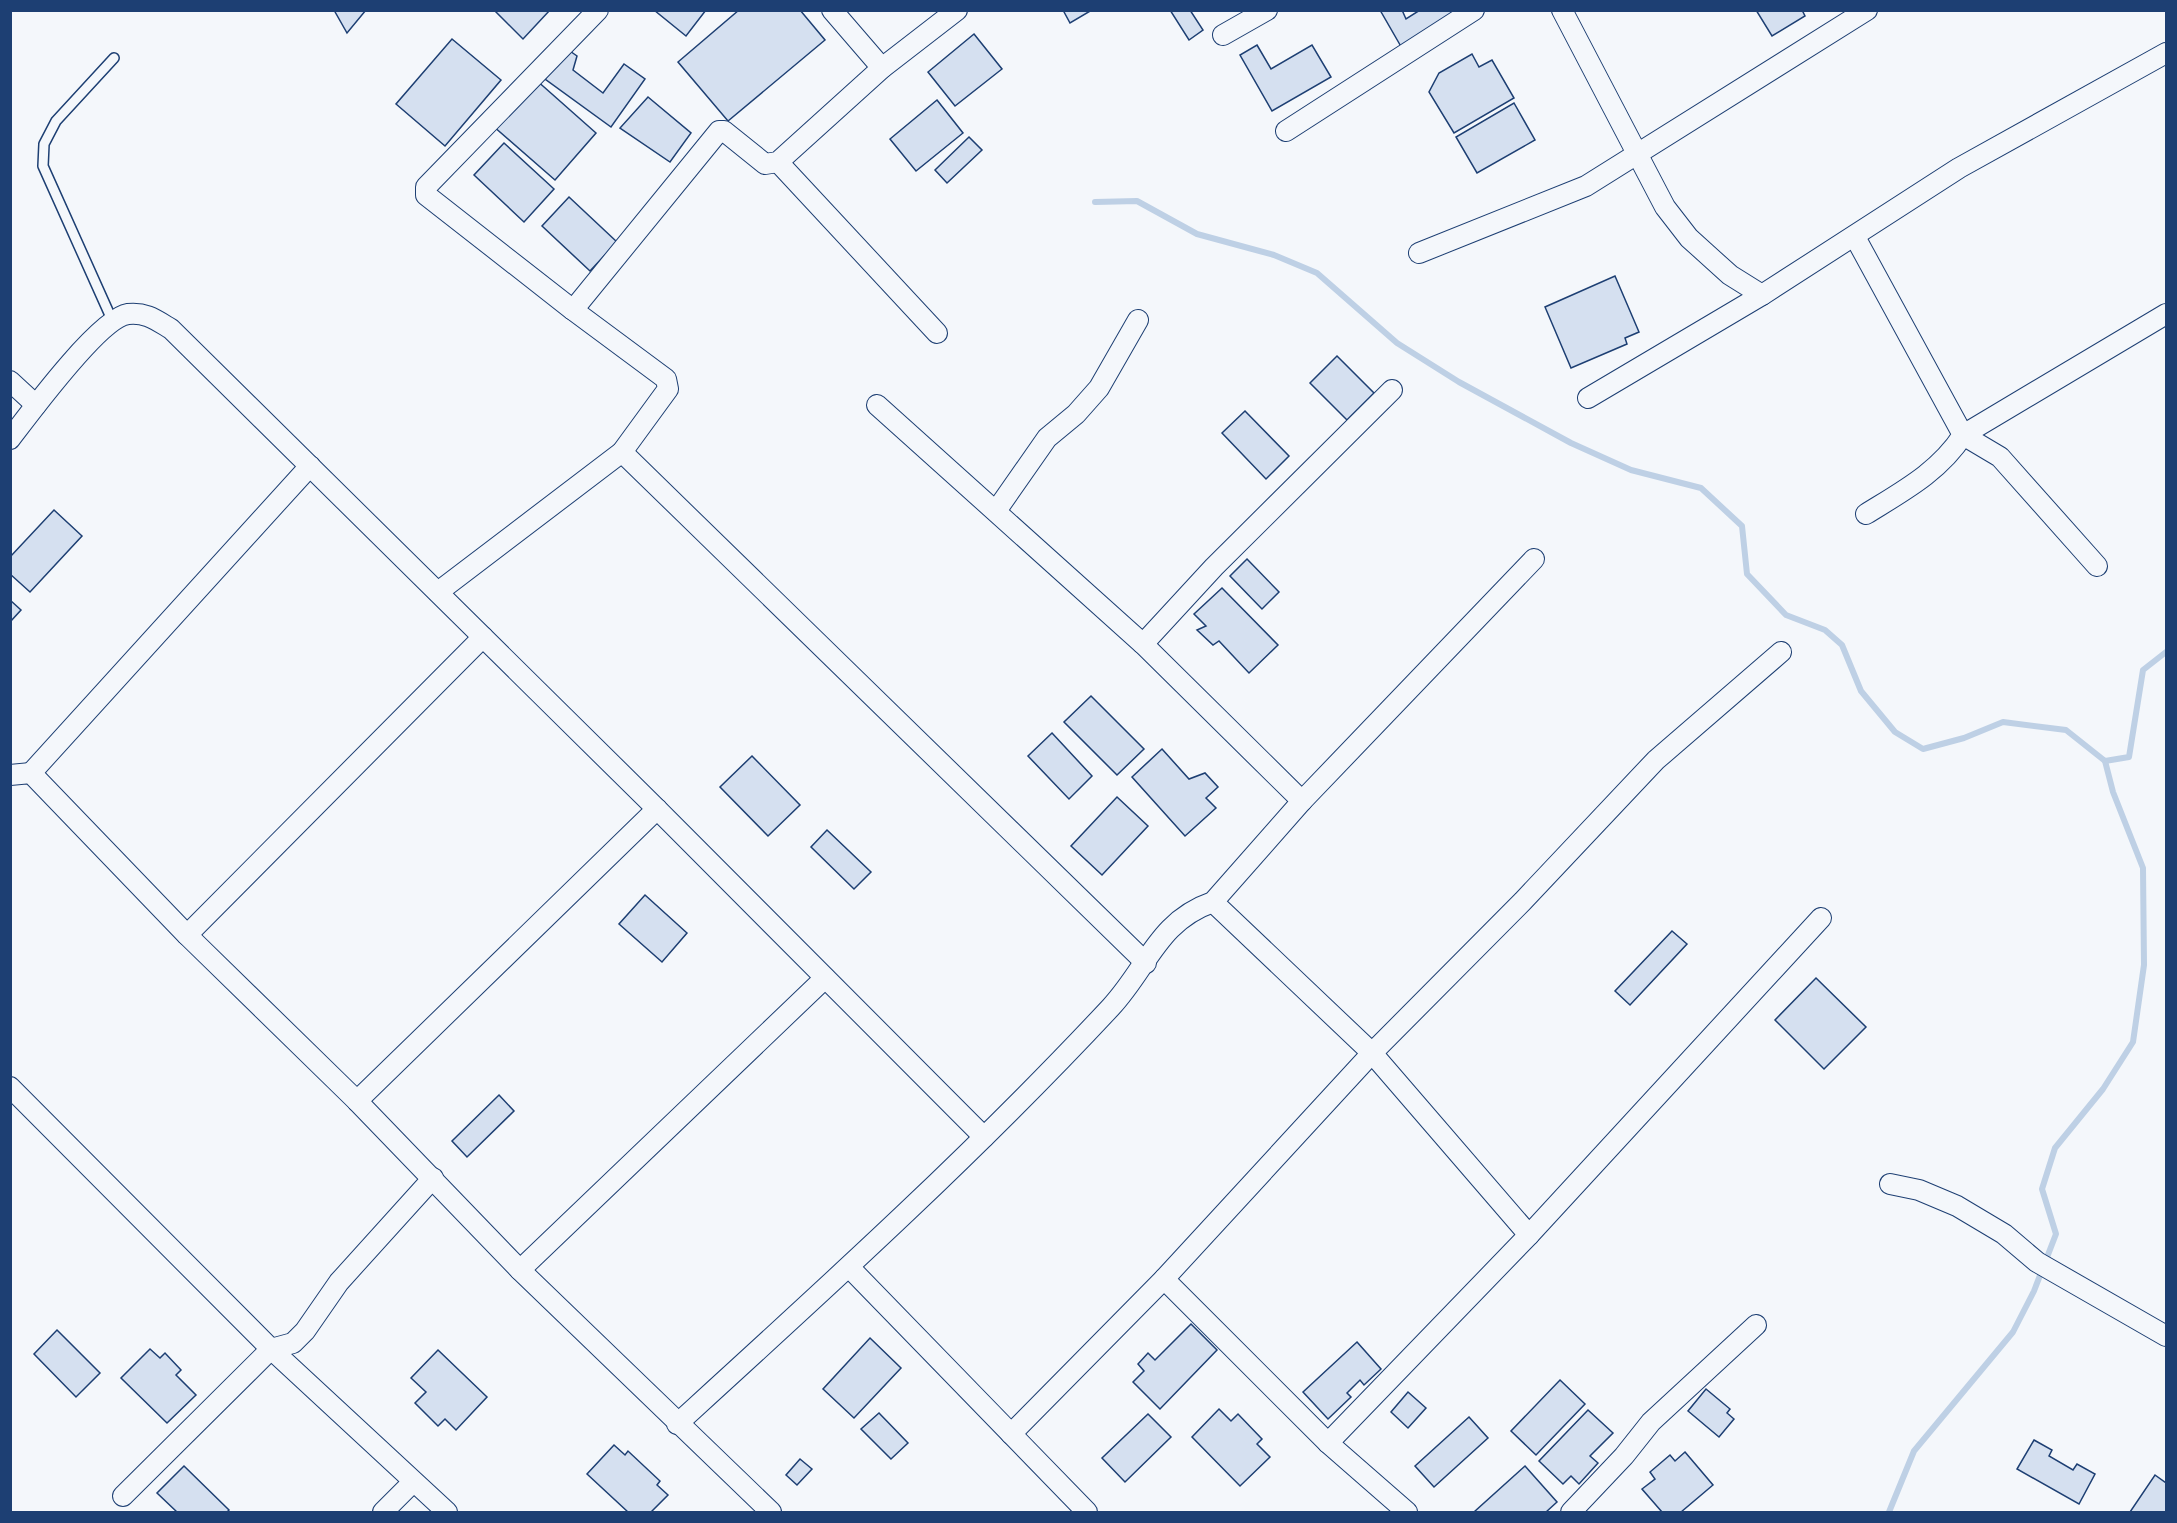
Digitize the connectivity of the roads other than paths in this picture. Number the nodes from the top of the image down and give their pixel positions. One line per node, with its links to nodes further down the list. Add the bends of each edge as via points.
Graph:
1 (598, 10): 18 (street, via 426,187 429,198)
2 (832, 10): 11 (street)
3 (957, 10): 11 (street)
4 (1267, 10): 8 (street)
5 (1474, 10): 12 (street)
6 (1562, 10): 13 (street)
7 (1867, 10): 13 (street)
8 (1223, 35)
9 (2166, 53): 15 (street, via 2009,139)
10 (114, 58): 21 (lane, via 56,121 44,144 43,166)
11 (882, 68): 14 (street)
12 (1286, 131)
13 (1638, 156): 16 (street, via 1586,186); 17 (street, via 1665,207 1689,238 1730,275)
14 (778, 162): 18 (street, via 765,164 719,131); 22 (street)
15 (1856, 237): 17 (street); 28 (street)
16 (1419, 253)
17 (1762, 295): 25 (street)
18 (573, 310): 30 (street, via 666,378 665,393)
19 (2166, 314): 28 (street)
20 (1138, 320): 32 (street, via 1099,388 1047,438)
21 (113, 322): 26 (street, via 103,328); 31 (street, via 125,315 146,314 171,329)
22 (937, 333)
23 (10, 381): 26 (street)
24 (1392, 390): 38 (street, via 1214,567)
25 (1588, 398)
26 (36, 405): 29 (street)
27 (877, 405): 32 (street)
28 (1963, 435): 33 (street, via 1935,470); 35 (street, via 2000,457)
29 (10, 439)
30 (622, 452): 36 (street); 47 (street)
31 (310, 466): 36 (street); 40 (street)
32 (996, 512): 38 (street)
33 (1866, 514)
34 (1534, 559): 42 (street)
35 (2097, 566)
36 (438, 592): 37 (street)
37 (483, 637): 43 (street); 46 (street)
38 (1143, 644): 42 (street)
39 (1781, 652): 49 (street, via 1656,760)
40 (31, 773): 41 (street); 46 (street)
41 (10, 775)
42 (1302, 801): 44 (street)
43 (657, 809): 48 (street); 51 (street)
44 (1213, 902): 47 (street, via 1175,921); 49 (street)
45 (1821, 918): 55 (street)
46 (187, 935): 51 (street)
47 (1146, 963): 52 (street, via 1109,1008)
48 (825, 978): 52 (street); 57 (street)
49 (1372, 1053): 55 (street); 58 (street)
50 (10, 1088): 61 (street)
51 (357, 1101): 53 (street)
52 (984, 1137): 56 (street)
53 (433, 1178): 57 (street); 61 (street, via 339,1282 305,1331 293,1343)
54 (1890, 1184): 60 (street, via 1918,1190 1957,1206 2004,1234 2037,1262)
55 (1529, 1235): 64 (street)
56 (849, 1268): 62 (street); 63 (street)
57 (520, 1270): 62 (street)
58 (1164, 1279): 63 (street); 64 (street)
59 (1755, 1325): 72 (street, via 1651,1422)
60 (2166, 1336)
61 (271, 1349): 65 (street); 66 (street)
62 (677, 1424): 69 (street)
63 (1011, 1434): 70 (street)
64 (1328, 1443): 71 (street)
65 (413, 1482): 67 (street); 68 (street)
66 (123, 1496)
67 (383, 1512)
68 (447, 1512)
69 (771, 1512)
70 (1087, 1512)
71 (1407, 1512)
72 (1571, 1512)

